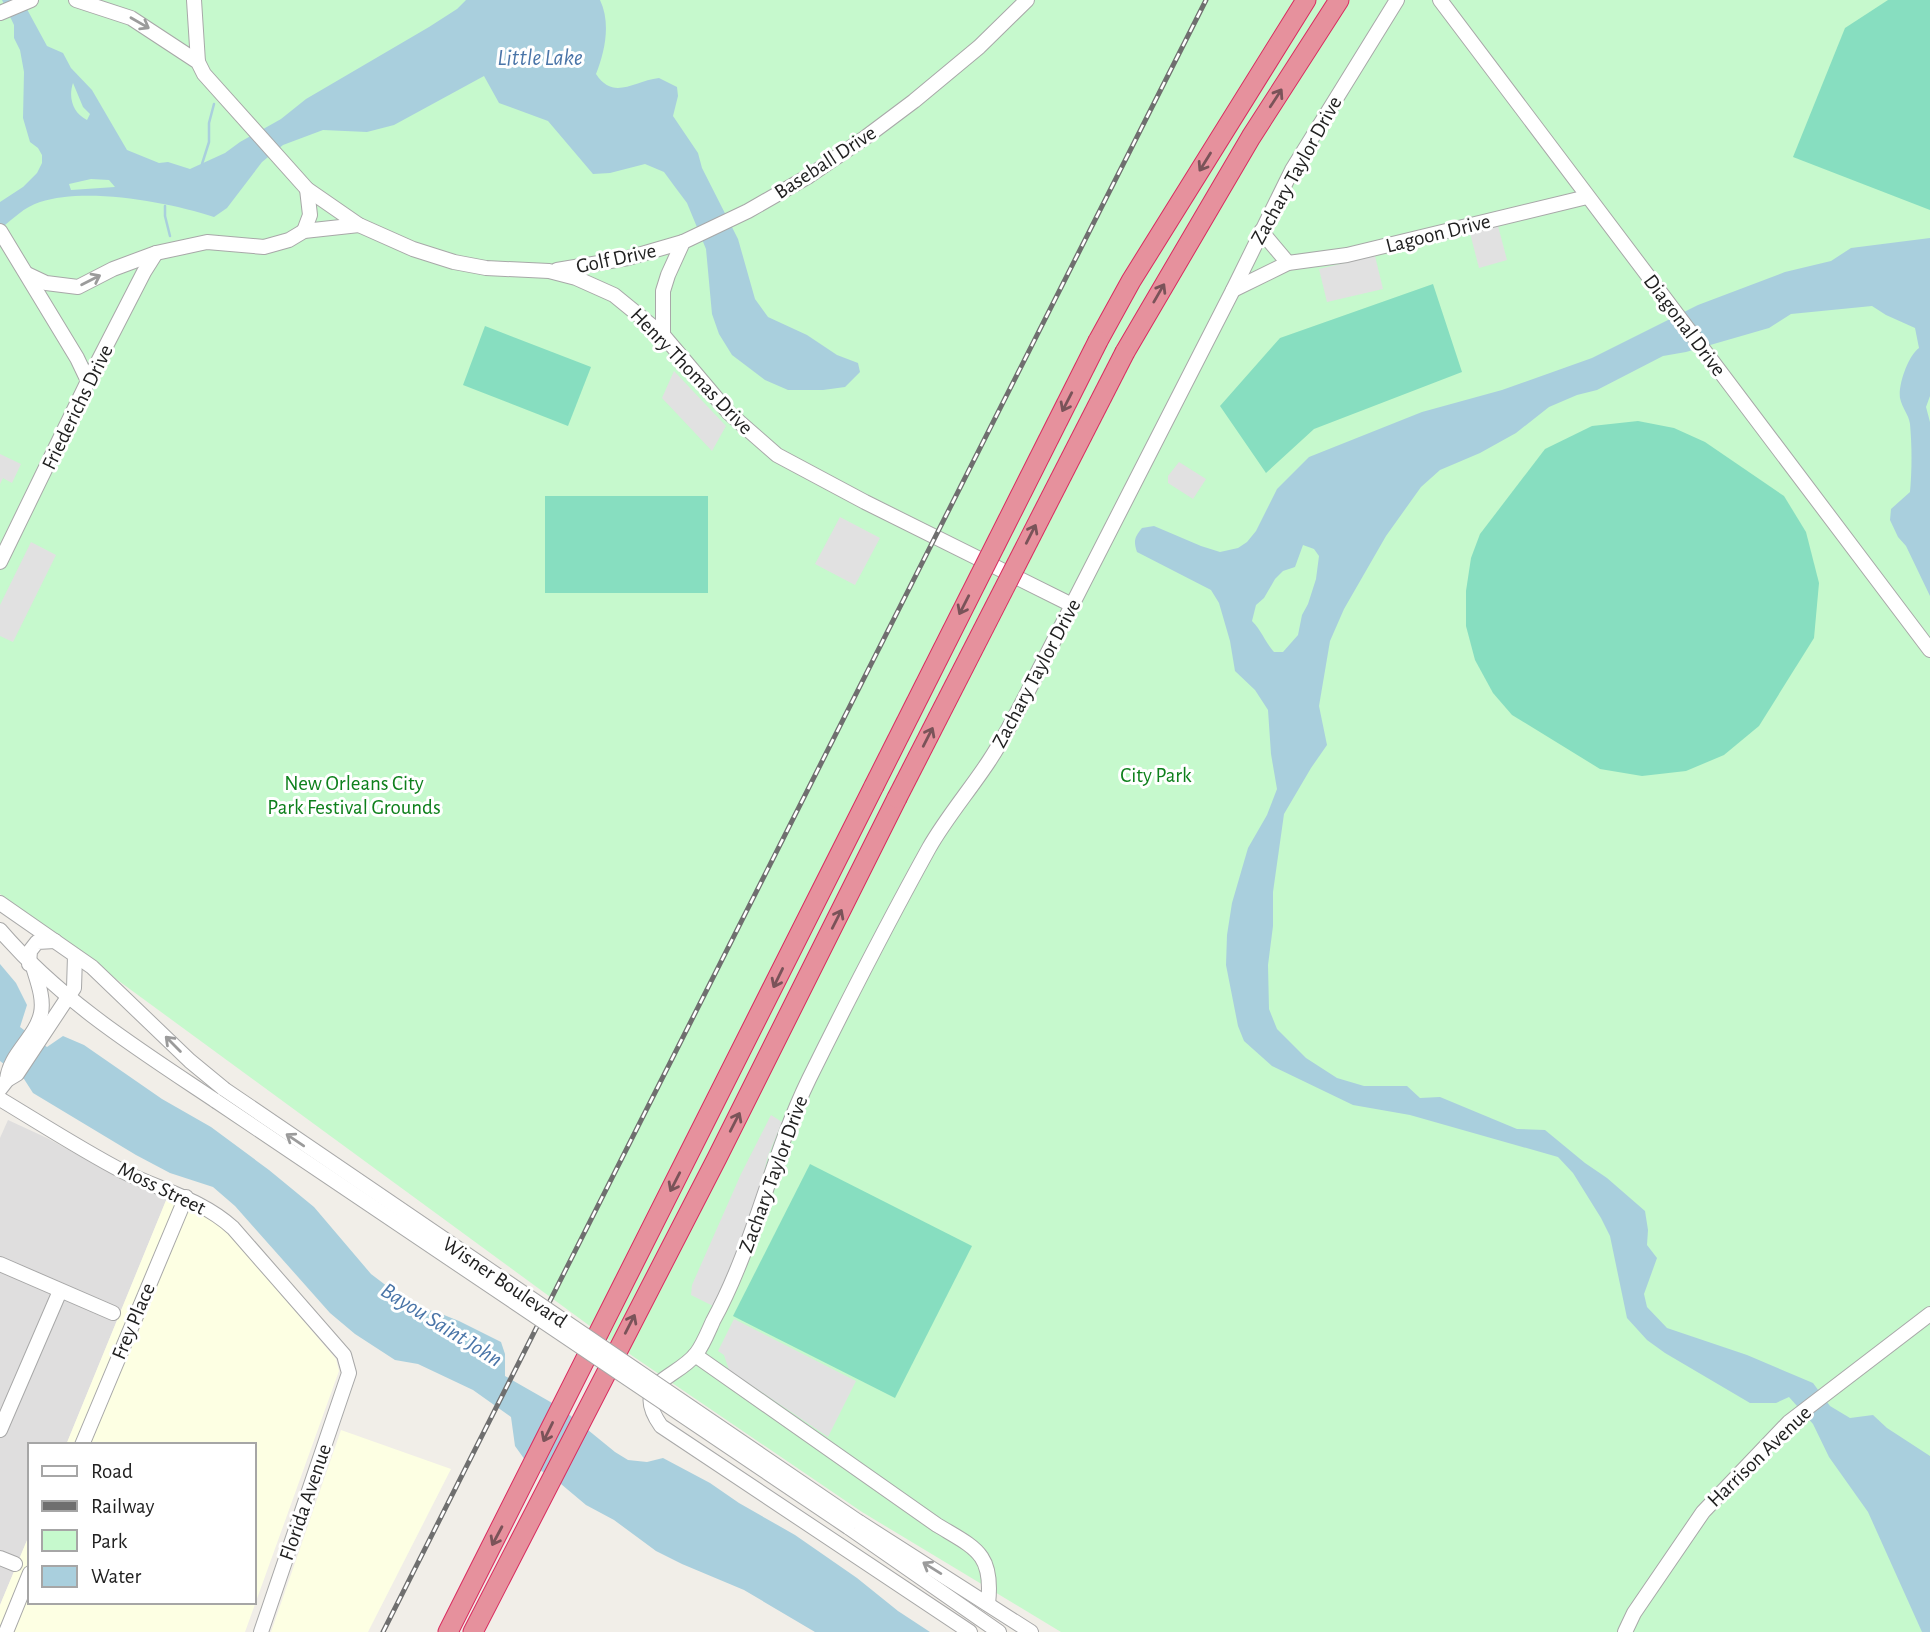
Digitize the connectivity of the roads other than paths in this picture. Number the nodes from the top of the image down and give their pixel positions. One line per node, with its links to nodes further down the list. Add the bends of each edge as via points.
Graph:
1 (31, 0): 9 (street)
2 (76, 0): 10 (street, Henry Thomas Drive, one-way to 10, via 131,18)
3 (194, 0): 10 (street)
4 (1027, 0): 17 (street, Baseball Drive, via 914,101 809,176)
5 (1306, 0): 56 (highway, one-way to 56, bridge, via 1098,341)
6 (1339, 0): 57 (highway, one-way to 6, bridge, via 1125,352 1251,137)
7 (1397, 0): 15 (street, Zachary Taylor Drive, via 1292,170)
8 (1440, 0): 12 (street, Diagonal Drive)
9 (3, 12)
10 (198, 62): 11 (street, Henry Thomas Drive)
11 (307, 189): 13 (street, Henry Thomas Drive); 14 (street, via 310,215)
12 (1587, 197): 19 (street, Lagoon Drive, via 1347,255); 27 (street, Diagonal Drive)
13 (359, 225): 14 (street); 20 (street, Henry Thomas Drive, via 454,262)
14 (304, 231): 18 (street, via 264,247 207,242)
15 (1261, 231): 19 (street); 22 (street, Zachary Taylor Drive)
16 (4, 236): 21 (street)
17 (688, 240): 20 (street, Golf Drive, via 628,258); 23 (street, via 663,291)
18 (156, 253): 21 (street, one-way to 18, via 46,283 78,286); 24 (street, Friederichs Drive)
19 (1288, 263): 22 (street, Lagoon Drive)
20 (549, 271): 23 (street, Henry Thomas Drive, via 614,295)
21 (27, 274): 24 (street)
22 (1233, 290): 26 (street, Zachary Taylor Drive)
23 (663, 335): 26 (street, Henry Thomas Drive, via 722,405 777,455)
24 (88, 381): 25 (street, Friederichs Drive)
25 (0, 562)
26 (1072, 605): 43 (street, Zachary Taylor Drive, via 992,757 931,846 808,1082 746,1251)
27 (1930, 650)
28 (0, 903): 30 (street, Wisner Boulevard)
29 (0, 930): 32 (street, Wisner Boulevard)
30 (55, 941): 31 (street, Wisner Boulevard); 32 (street, via 37,942 30,951)
31 (75, 956): 33 (street, via 74,988); 36 (street, Wisner Boulevard, one-way to 31, via 92,967)
32 (31, 965): 33 (street, Wisner Boulevard); 34 (street, via 41,994)
33 (68, 998): 34 (street); 36 (street, Wisner Boulevard, via 113,1033)
34 (35, 1037): 35 (street)
35 (8, 1078)
36 (220, 1095): 47 (street, Wisner Boulevard, bridge)
37 (0, 1099): 38 (street, Moss Street, via 124,1171)
38 (186, 1197): 44 (street, Moss Street, via 233,1228 344,1355); 46 (street, Frey Place)
39 (0, 1264): 40 (street)
40 (60, 1291): 41 (street); 45 (street)
41 (113, 1313)
42 (1930, 1314): 61 (street, Harrison Avenue, via 1788,1422 1703,1512)
43 (695, 1355): 50 (street, via 971,1546 982,1555); 58 (street, Zachary Taylor Drive, via 656,1384 650,1396 661,1426)
44 (349, 1373): 55 (street, Florida Avenue)
45 (0, 1430)
46 (83, 1443)
47 (853, 1525): 52 (street, Wisner Boulevard, one-way to 47); 59 (street, Wisner Boulevard)
48 (0, 1558): 49 (street)
49 (15, 1564)
50 (987, 1568): 52 (street, via 970,1586); 53 (street)
51 (28, 1578): 54 (street)
52 (962, 1587): 53 (street, Wisner Boulevard)
53 (988, 1604): 60 (street, Wisner Boulevard)
54 (5, 1632)
55 (261, 1632)
56 (448, 1632)
57 (473, 1632)
58 (970, 1632)
59 (999, 1632)
60 (1031, 1632)
61 (1625, 1632)

